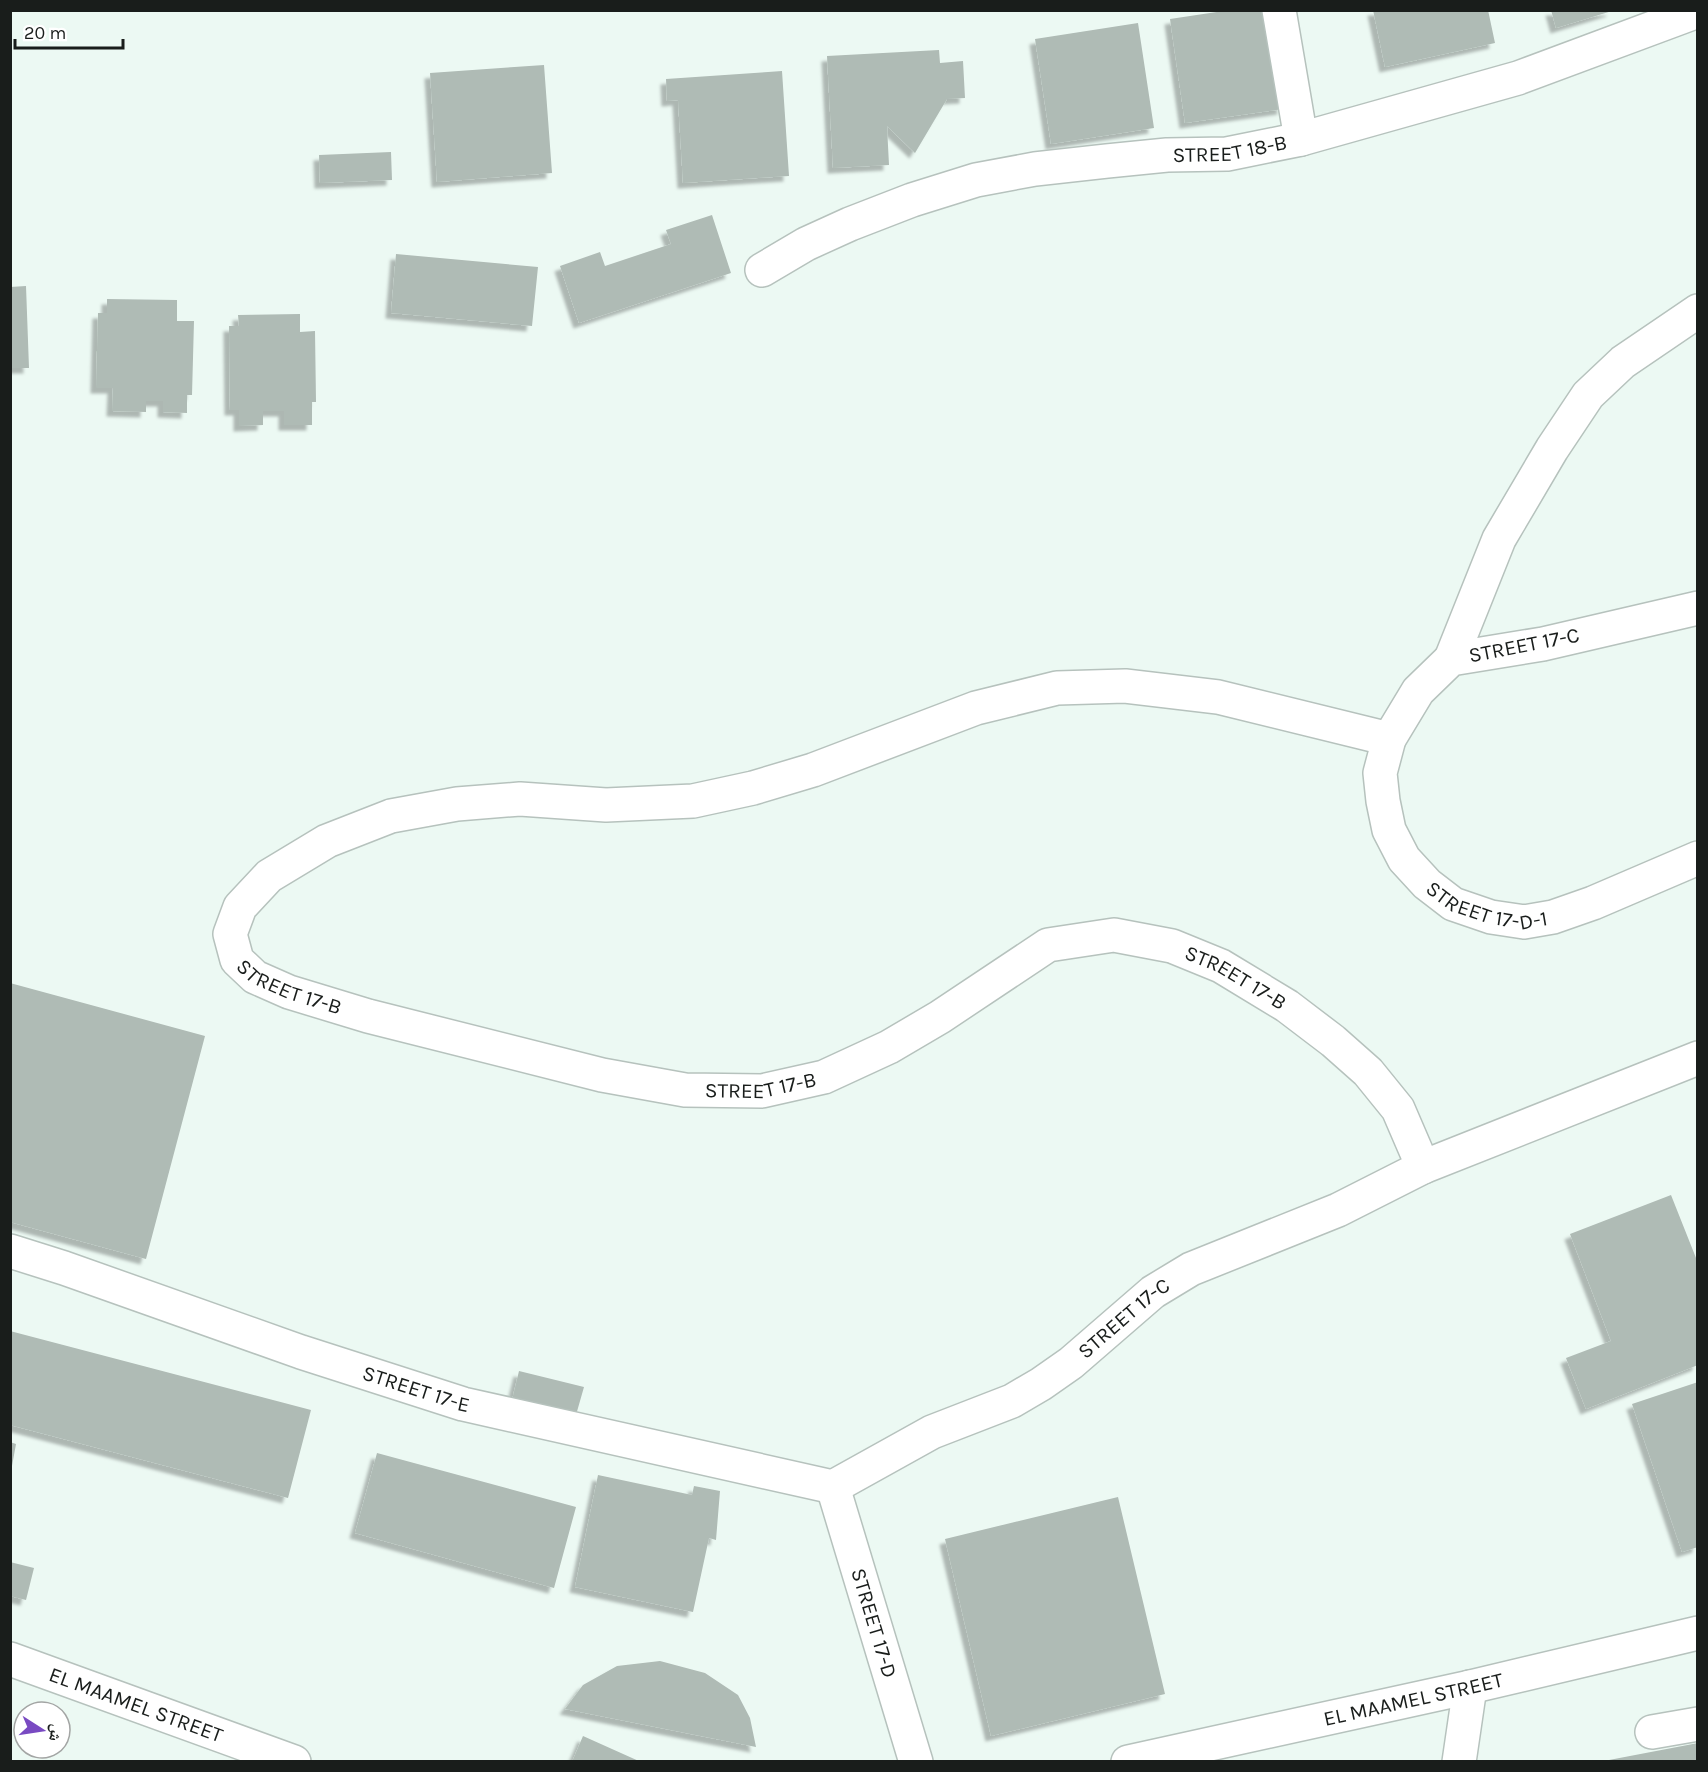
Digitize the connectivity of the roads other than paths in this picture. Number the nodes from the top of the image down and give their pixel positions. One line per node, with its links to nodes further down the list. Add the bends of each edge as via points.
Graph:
1 (1279, 10): 3 (street)
2 (1698, 12): 3 (street, STREET 18-B, via 1518,78)
3 (1301, 139): 4 (street, STREET 18-B, via 1227,154 1117,160 976,180 850,224)
4 (762, 270)
5 (1698, 311): 7 (street, via 1623,362 1588,395 1499,539)
6 (1698, 608): 7 (street, STREET 17-C, via 1543,644)
7 (1451, 659): 8 (street, STREET 17-C, via 1418,691)
8 (1389, 739): 9 (street, STREET 17-D-1, via 1380,773 1389,830 1404,859 1453,904 1491,917 1524,922 1553,917); 11 (street, STREET 17-B, via 1218,696 1125,686 1057,688 976,708 813,770 693,801 606,804 520,799 458,804 391,816 327,841 269,876 240,907 230,934 237,960 255,977 288,992 368,1016 602,1075 685,1090 762,1091 824,1077 889,1047 1048,945 1114,935 1172,946 1221,966 1287,1006 1334,1041 1368,1072 1398,1108)
9 (1698, 858)
10 (1698, 1058): 11 (street)
11 (1424, 1167): 13 (street, STREET 17-C, via 1338,1210 1191,1269 1153,1292 1079,1357 1041,1384 1012,1401 932,1432)
12 (10, 1251): 13 (street, STREET 17-E, via 463,1404)
13 (833, 1487): 21 (street, STREET 17-D)
14 (1698, 1633): 16 (street, EL MAAMEL STREET)
15 (10, 1659): 20 (street, EL MAAMEL STREET)
16 (1470, 1688): 19 (street, EL MAAMEL STREET); 23 (street)
17 (1698, 1724): 18 (street)
18 (1652, 1732)
19 (1157, 1758): 22 (street, EL MAAMEL STREET)
20 (294, 1761)
21 (916, 1761)
22 (1128, 1761)
23 (1459, 1761)

